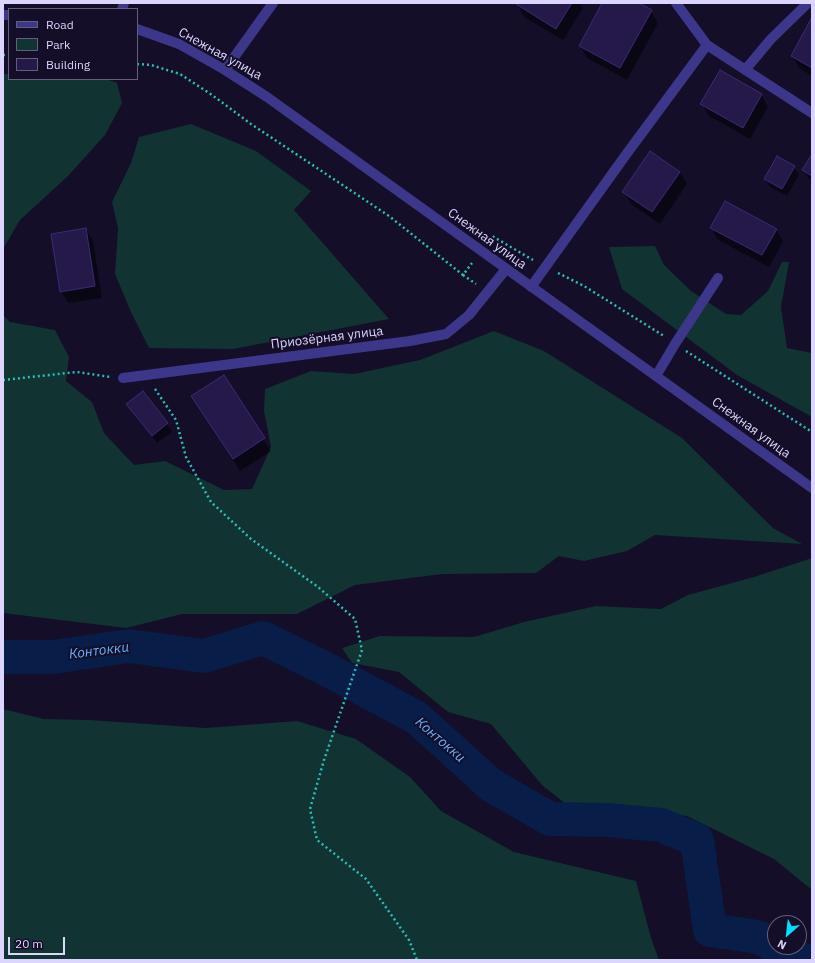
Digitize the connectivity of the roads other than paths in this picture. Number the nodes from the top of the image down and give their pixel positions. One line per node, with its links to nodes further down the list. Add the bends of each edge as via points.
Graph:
1 (676, 3): 5 (street)
2 (808, 3): 7 (street, via 771,39)
3 (271, 4): 6 (street)
4 (138, 29): 6 (street, Снежная улица, via 179,44)
5 (707, 45): 7 (street); 11 (street)
6 (225, 70): 9 (street, Снежная улица, via 267,97)
7 (745, 70): 8 (street)
8 (812, 113)
9 (506, 269): 11 (street, Снежная улица); 13 (street, Приозёрная улица, via 469,315 446,334)
10 (718, 278): 12 (street)
11 (531, 287): 12 (street, Снежная улица)
12 (656, 376): 14 (street, Снежная улица)
13 (123, 378)
14 (812, 488)

